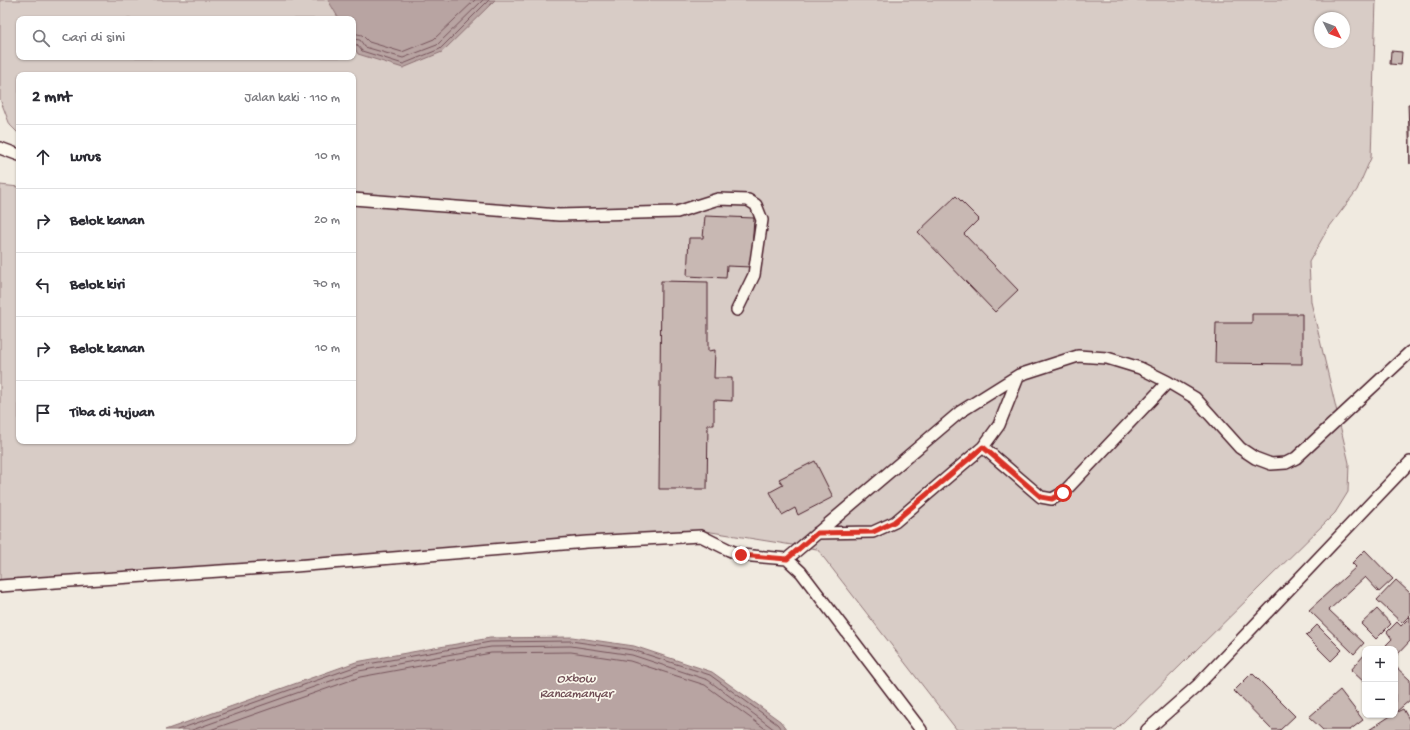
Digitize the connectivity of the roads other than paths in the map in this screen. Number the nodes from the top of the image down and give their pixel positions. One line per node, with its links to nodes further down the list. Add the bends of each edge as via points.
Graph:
1 (0, 148): 2 (lane)
2 (16, 154)
3 (356, 200): 4 (lane, via 559,214 677,212 718,199 748,200 756,205 762,220 754,275)
4 (737, 310)
5 (1410, 352): 7 (lane, via 1296,458 1286,463 1271,464 1255,458 1240,448 1195,398)
6 (1019, 375): 7 (lane, via 1078,356 1107,358 1140,368); 8 (lane, via 999,425); 10 (lane, via 960,412)
7 (1168, 382): 8 (lane, via 1063,493 1052,499 1041,497)
8 (983, 447): 10 (lane, via 894,522 873,532)
9 (1410, 462): 14 (lane, via 1197,686)
10 (817, 533): 11 (lane)
11 (787, 559): 12 (lane, via 741,555 701,536 587,542 296,566); 13 (lane, via 801,572)
12 (0, 586)
13 (921, 730)
14 (1147, 730)

